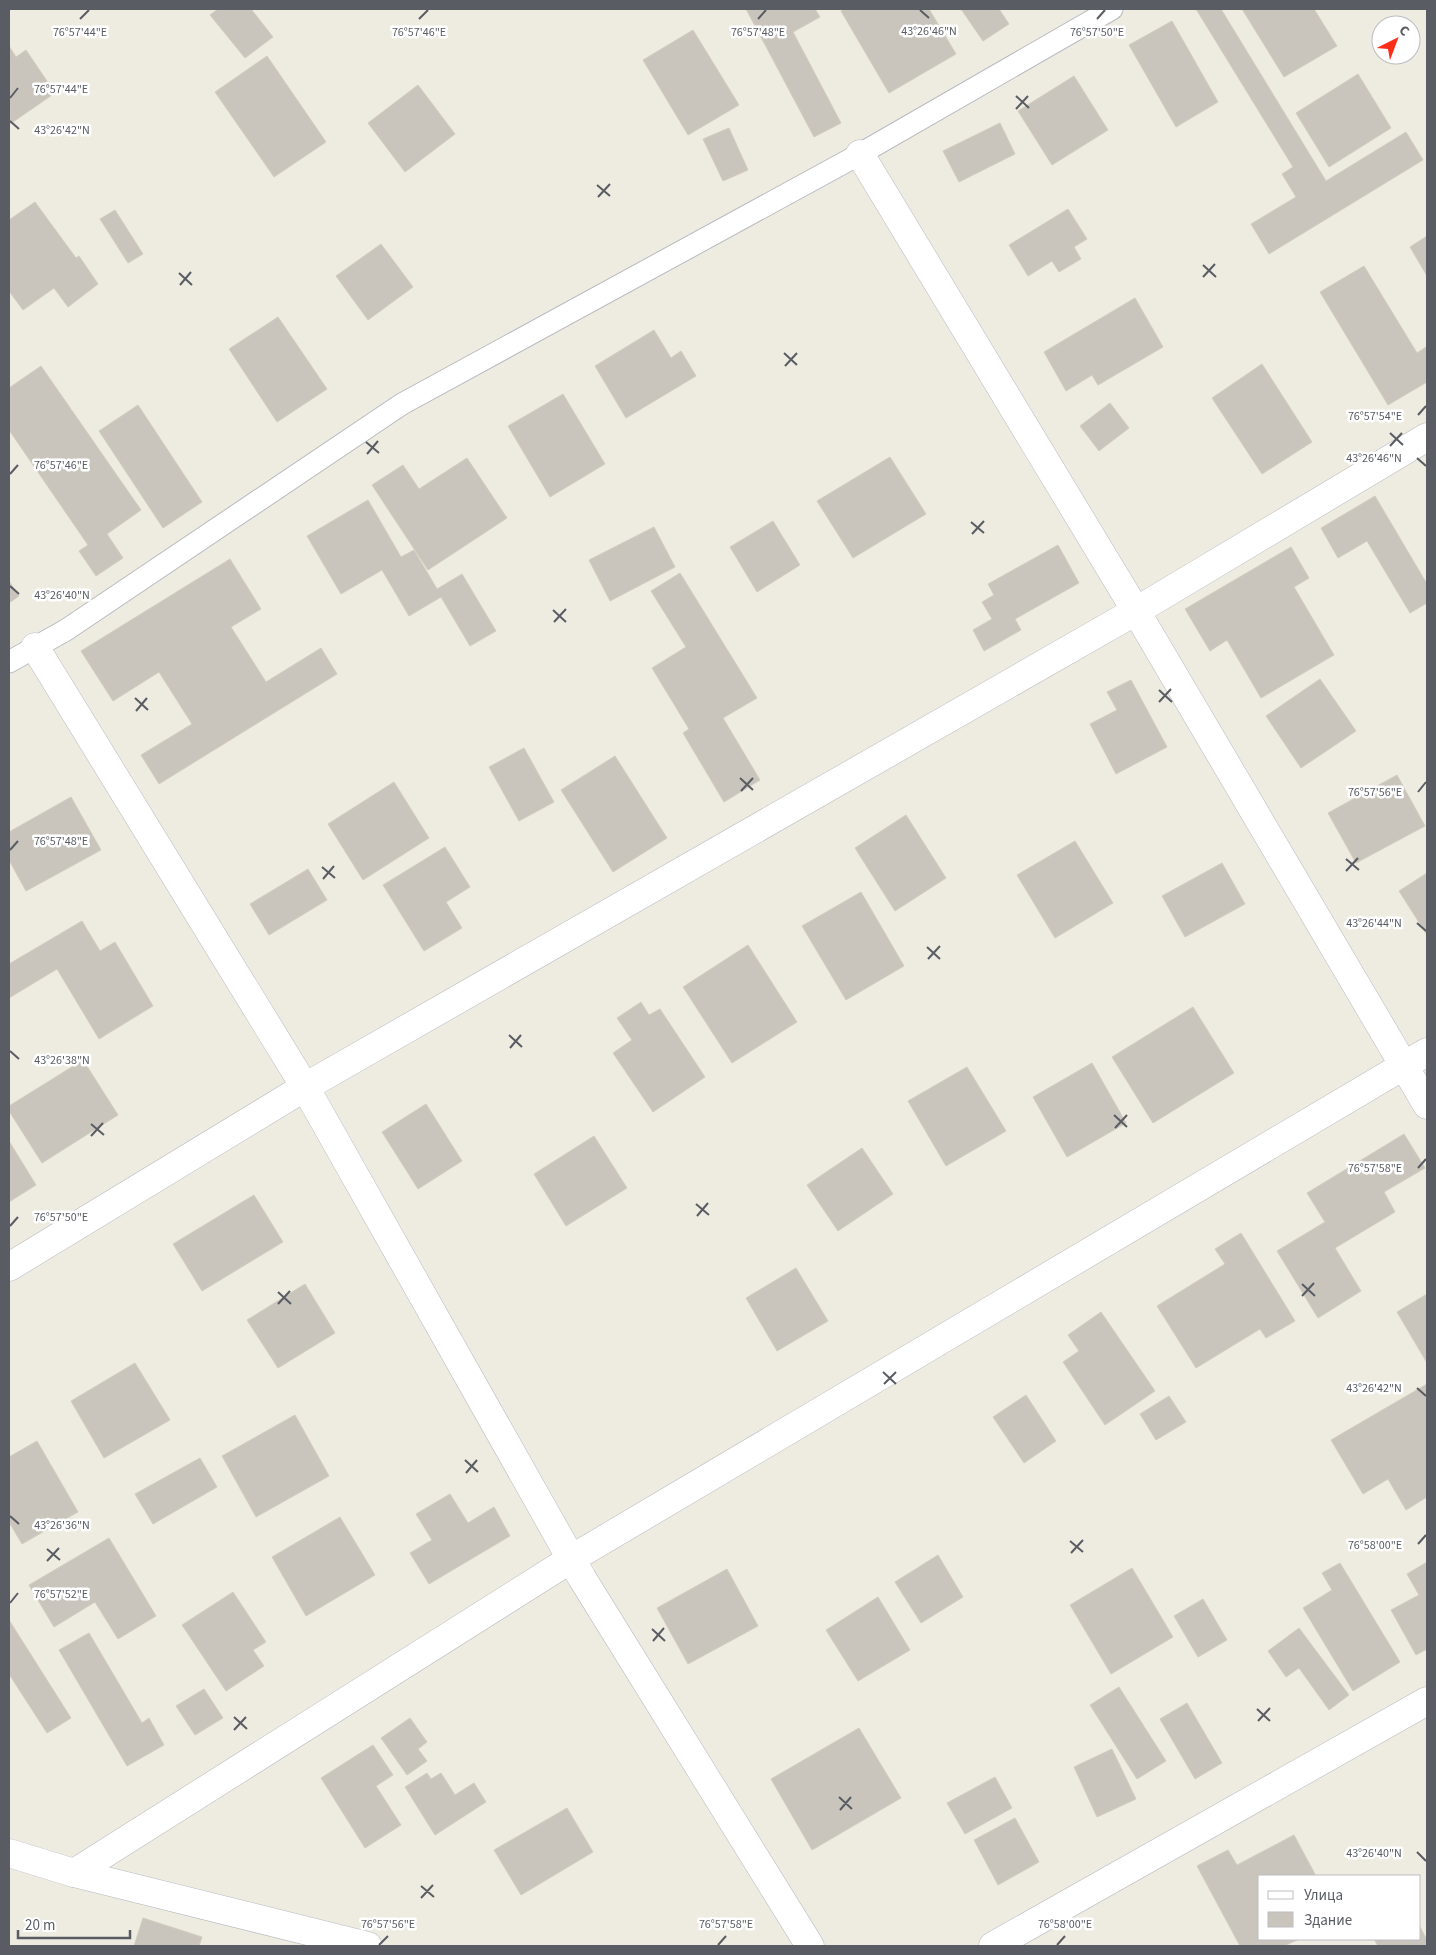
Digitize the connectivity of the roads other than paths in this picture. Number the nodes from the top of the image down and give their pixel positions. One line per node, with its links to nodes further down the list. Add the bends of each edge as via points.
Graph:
1 (1112, 9): 2 (lane)
2 (860, 154): 4 (street); 5 (lane, via 402,404 66,630)
3 (1427, 437): 4 (street)
4 (1136, 611): 8 (street); 9 (street)
5 (35, 647): 6 (lane); 9 (street)
6 (9, 662)
7 (1427, 1052): 8 (street)
8 (1403, 1066): 10 (street); 12 (street)
9 (305, 1087): 11 (street); 12 (street)
10 (1427, 1105)
11 (9, 1267)
12 (571, 1559): 15 (street); 18 (street)
13 (1427, 1701): 16 (street)
14 (9, 1853): 15 (street)
15 (74, 1873): 17 (street)
16 (1032, 1937): 19 (street)
17 (368, 1946)
18 (810, 1946)
19 (993, 1946)

